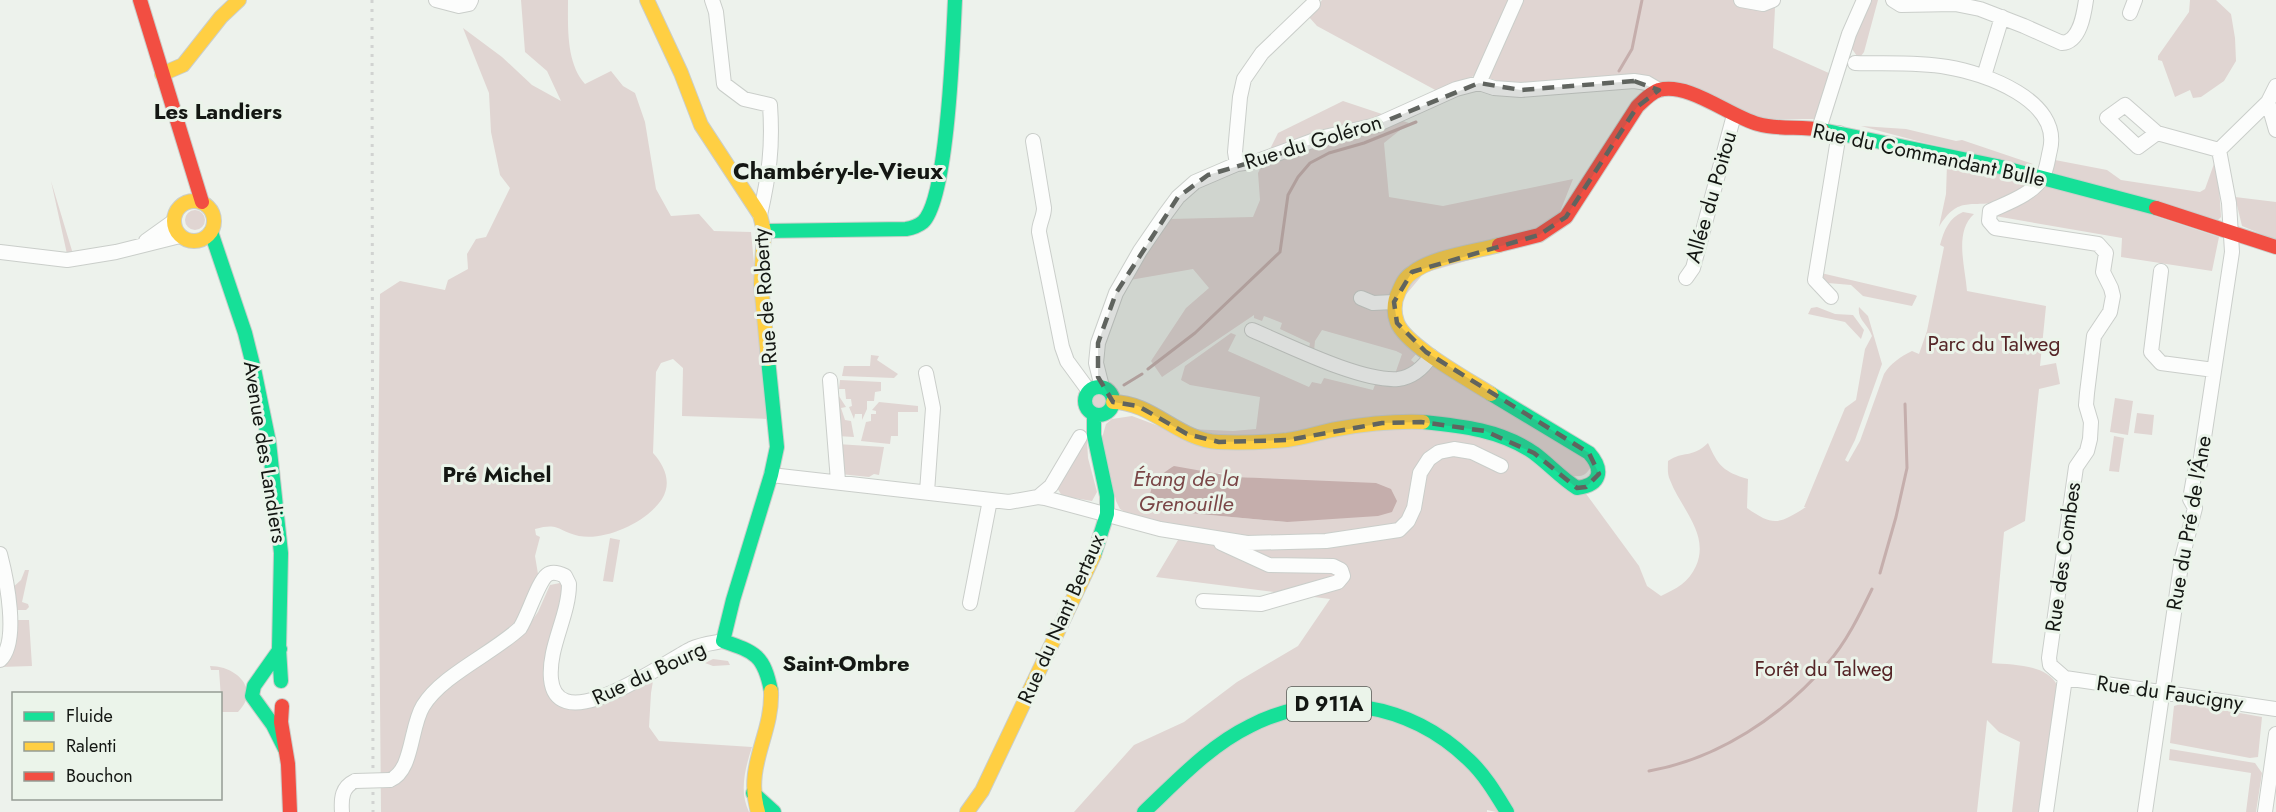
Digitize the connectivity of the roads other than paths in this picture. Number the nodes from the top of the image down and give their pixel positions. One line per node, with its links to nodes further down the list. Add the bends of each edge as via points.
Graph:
1 (140, 0): 17 (street)
2 (239, 0): 17 (street, via 221,16 183,65)
3 (436, 0): 4 (street, via 459,6)
4 (471, 0)
5 (647, 0): 34 (street, Rue de Roberty, via 701,125)
6 (712, 0): 34 (street, via 724,84 744,99 770,105 772,139)
7 (955, 0): 36 (street, via 949,110 934,201 924,221 906,229)
8 (1516, 0): 19 (street)
9 (1741, 0): 10 (street, via 1763,4)
10 (1773, 0)
11 (1864, 0): 24 (street)
12 (1893, 0): 15 (street, via 1912,6 1955,4)
13 (1313, 4): 31 (street, via 1262,53 1244,79)
14 (2085, 6): 15 (street, via 2077,32 2067,43)
15 (2002, 17): 18 (street)
16 (1856, 63): 18 (street, via 1945,67)
17 (162, 74): 30 (street)
18 (1984, 76): 32 (street, via 2034,104 2047,121 2051,143)
19 (1479, 83): 21 (street, Rue du Goléron, via 1521,90 1634,81); 31 (street, Rue du Goléron, via 1456,89 1376,125)
20 (2276, 86): 22 (street)
21 (1659, 90): 23 (street, Rue du Commandant Bulle, via 1692,94); 48 (street, via 1637,107 1566,217 1539,234 1433,262 1412,272)
22 (2268, 102): 25 (street); 29 (street)
23 (1734, 115): 24 (street, Rue du Commandant Bulle, via 1773,128); 45 (street, Allée du Poitou, via 1693,268)
24 (1819, 129): 26 (street, Rue du Commandant Bulle)
25 (2276, 130)
26 (1839, 133): 32 (street, Rue du Commandant Bulle); 46 (street, via 1815,280)
27 (2157, 133): 29 (street)
28 (1033, 141): 54 (street, via 1044,208 1039,232 1062,347 1066,361)
29 (2219, 150): 38 (street, Rue du Pré de l'Âne)
30 (189, 162): 33 (street); 35 (street, via 186,188)
31 (1237, 164): 54 (street, Rue du Goléron, via 1186,189 1140,251 1116,293 1098,343)
32 (2043, 178): 38 (street, Rue du Commandant Bulle); 72 (street, Rue des Combes, via 2027,192 1990,211 1989,221 1995,228 2098,244 2106,253 2103,272 2113,296 2110,312 2094,336 2086,393 2090,439 2076,467 2049,658 2050,665)
33 (202, 202): 35 (street, via 187,201); 37 (street, via 214,216)
34 (760, 215): 36 (street, Rue de Roberty)
35 (174, 217): 39 (street); 40 (street)
36 (764, 231): 59 (street, Rue de Roberty, via 761,284 777,440)
37 (211, 232): 39 (street, via 203,239); 43 (street, Avenue des Landiers)
38 (2231, 233): 41 (street, Rue du Commandant Bulle); 51 (street, Rue du Pré de l'Âne, via 2232,252)
39 (185, 238): 40 (street); 43 (street)
40 (139, 245): 42 (street, via 67,260)
41 (2276, 248)
42 (0, 252)
43 (219, 260): 70 (street, Avenue des Landiers, via 240,312 252,358 272,464 281,552)
44 (2161, 271): 51 (street, via 2151,352 2161,363)
45 (1686, 278)
46 (1831, 297)
47 (1361, 298): 48 (street, via 1372,303)
48 (1394, 302): 50 (street, via 1397,323 1406,336)
49 (1252, 330): 50 (street, via 1336,365 1377,377 1398,379 1411,375 1424,367)
50 (1431, 356): 55 (street, via 1589,453 1597,462 1599,474 1595,481 1577,488 1534,453 1510,440 1454,425 1382,423 1288,440 1219,442 1187,434 1138,406)
51 (2214, 370): 75 (street, Rue du Pré de l'Âne, via 2200,464 2194,471 2190,498 2195,508 2182,558)
52 (926, 373): 61 (street, via 933,408)
53 (830, 380): 60 (street)
54 (1095, 389): 55 (street, via 1110,392); 56 (street, via 1084,403)
55 (1113, 402): 56 (street, via 1108,412)
56 (1094, 415): 64 (street, Rue du Nant Bertaux)
57 (1080, 437): 62 (street, via 1051,486)
58 (1501, 466): 65 (street, via 1472,452 1439,452 1420,473 1414,508 1399,530 1326,541 1247,543)
59 (771, 475): 60 (street); 69 (street)
60 (838, 481): 61 (street)
61 (927, 492): 63 (street)
62 (1038, 497): 63 (street, via 1009,502); 64 (street)
63 (990, 500): 68 (street)
64 (1107, 514): 65 (street, via 1160,529); 86 (street, Rue du Nant Bertaux, via 1092,560 982,791)
65 (1205, 536): 67 (street, via 1269,565 1333,566 1344,576 1338,582 1261,604)
66 (0, 554): 71 (street, via 8,592 9,641)
67 (1203, 601)
68 (970, 603)
69 (723, 641): 81 (street, via 755,654 771,685 773,697 753,772); 83 (street, Rue du Bourg, bridge, via 690,649 597,699 573,703 557,695 552,686 552,665 569,584 565,576 550,573 520,628 434,690 422,708 406,763 396,778 349,783 343,792)
70 (280, 649): 73 (street, Avenue des Landiers); 74 (street)
71 (0, 660)
72 (2065, 678): 75 (street, Rue du Faucigny); 91 (street)
73 (281, 681): 74 (street, via 269,677); 76 (street, via 287,691)
74 (257, 682): 77 (street, via 252,696)
75 (2163, 692): 78 (street, Rue du Faucigny); 92 (street, Rue du Pré de l'Âne)
76 (282, 706): 77 (street, via 272,711); 80 (street)
77 (262, 709): 80 (street)
78 (2276, 709)
79 (2276, 734): 93 (street)
80 (285, 749): 82 (street)
81 (753, 794): 84 (street); 85 (street)
82 (290, 812)
83 (342, 812)
84 (758, 812)
85 (774, 812)
86 (968, 812)
87 (1144, 812): 90 (street, D 911A, via 1188,771 1241,731 1266,718 1325,703 1386,709 1418,722 1471,762)
88 (1160, 812): 89 (street, D 911A, via 1225,754 1247,740 1299,717 1327,712 1382,719 1414,731 1463,767)
89 (1496, 812)
90 (1507, 812)
91 (2046, 812)
92 (2145, 812)
93 (2265, 812)

